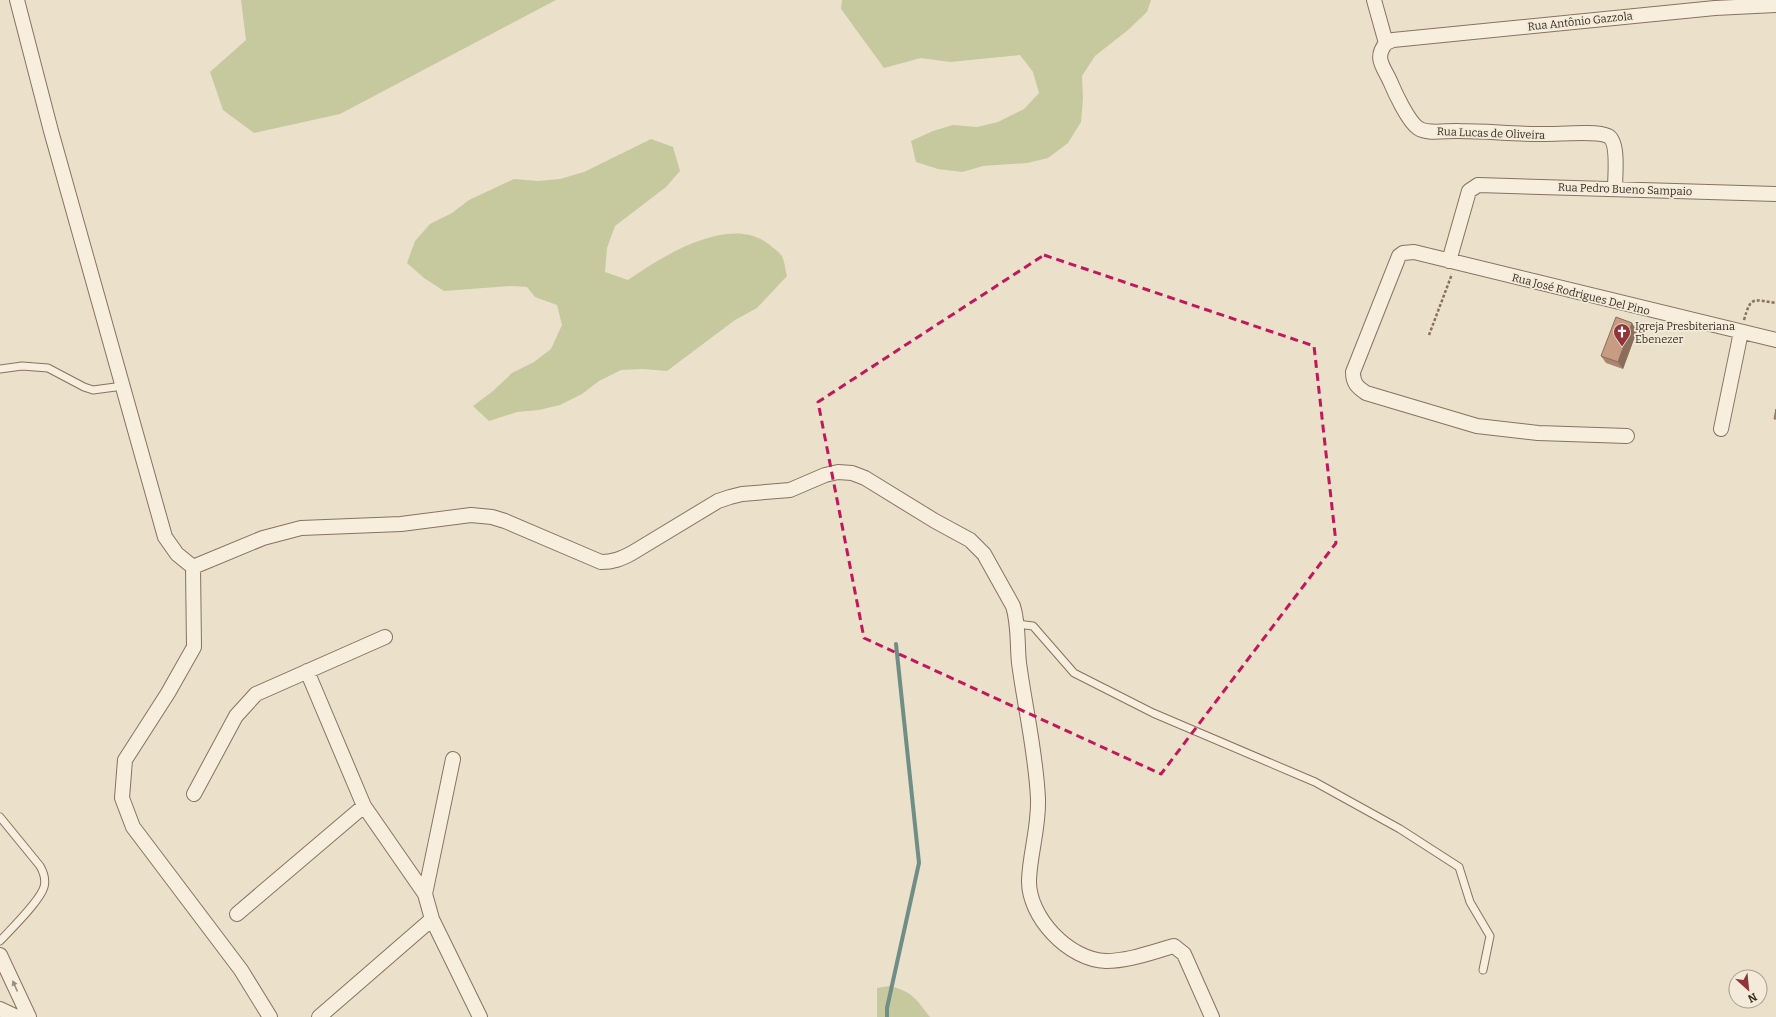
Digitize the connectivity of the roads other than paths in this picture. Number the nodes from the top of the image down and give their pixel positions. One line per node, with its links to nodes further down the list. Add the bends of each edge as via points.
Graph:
1 (17, 0): 11 (street)
2 (1374, 0): 4 (street)
3 (1776, 5): 4 (street, Rua Antônio Gazzola, via 1574,21 1393,40)
4 (1386, 43): 5 (street, Rua Lucas de Oliveira, via 1380,51 1380,59 1399,100 1419,129 1608,136 1615,148)
5 (1615, 188): 6 (street, Rua Pedro Bueno Sampaio); 7 (street, Rua Pedro Bueno Sampaio, via 1478,185 1469,191)
6 (1776, 194)
7 (1452, 262): 8 (street, Rua José Rodrigues Del Pino); 13 (street, Rua José Rodrigues Del Pino, via 1414,252 1403,253 1396,260 1353,372 1353,380 1358,387 1366,393 1477,426 1538,433)
8 (1741, 332): 9 (street, Rua José Rodrigues Del Pino); 12 (street)
9 (1776, 340)
10 (0, 369): 11 (lane, via 22,366 48,368 84,388 93,390)
11 (123, 386): 14 (street, via 165,537 177,554)
12 (1721, 429)
13 (1627, 436)
14 (193, 567): 15 (street, via 263,538 301,528 401,524 471,514 492,517 601,562 610,562 632,553 718,501 742,494 790,490 838,472 852,473 865,478 975,544 984,554 1013,606); 31 (street, via 194,648 125,760 122,798 133,827 241,970)
15 (1017, 624): 27 (lane, via 1032,626 1074,673 1153,713 1314,782 1400,829 1459,867 1470,902 1490,936); 34 (street, via 1038,799 1029,880 1036,910 1048,927 1071,948 1093,959 1121,960 1174,946 1184,954)
16 (385, 637): 17 (street)
17 (307, 671): 19 (street, via 256,694 236,716); 20 (street)
18 (453, 759): 22 (street)
19 (194, 794)
20 (364, 806): 22 (street); 23 (street)
21 (0, 817): 25 (lane, via 40,866 45,882 44,889 35,902)
22 (425, 894): 24 (street)
23 (237, 914)
24 (432, 919): 32 (street); 33 (street)
25 (0, 940)
26 (0, 955): 30 (street, one-way to 26)
27 (1483, 970)
28 (0, 1009): 29 (street)
29 (17, 1017)
30 (29, 1017)
31 (270, 1017)
32 (319, 1017)
33 (480, 1017)
34 (1212, 1017)

